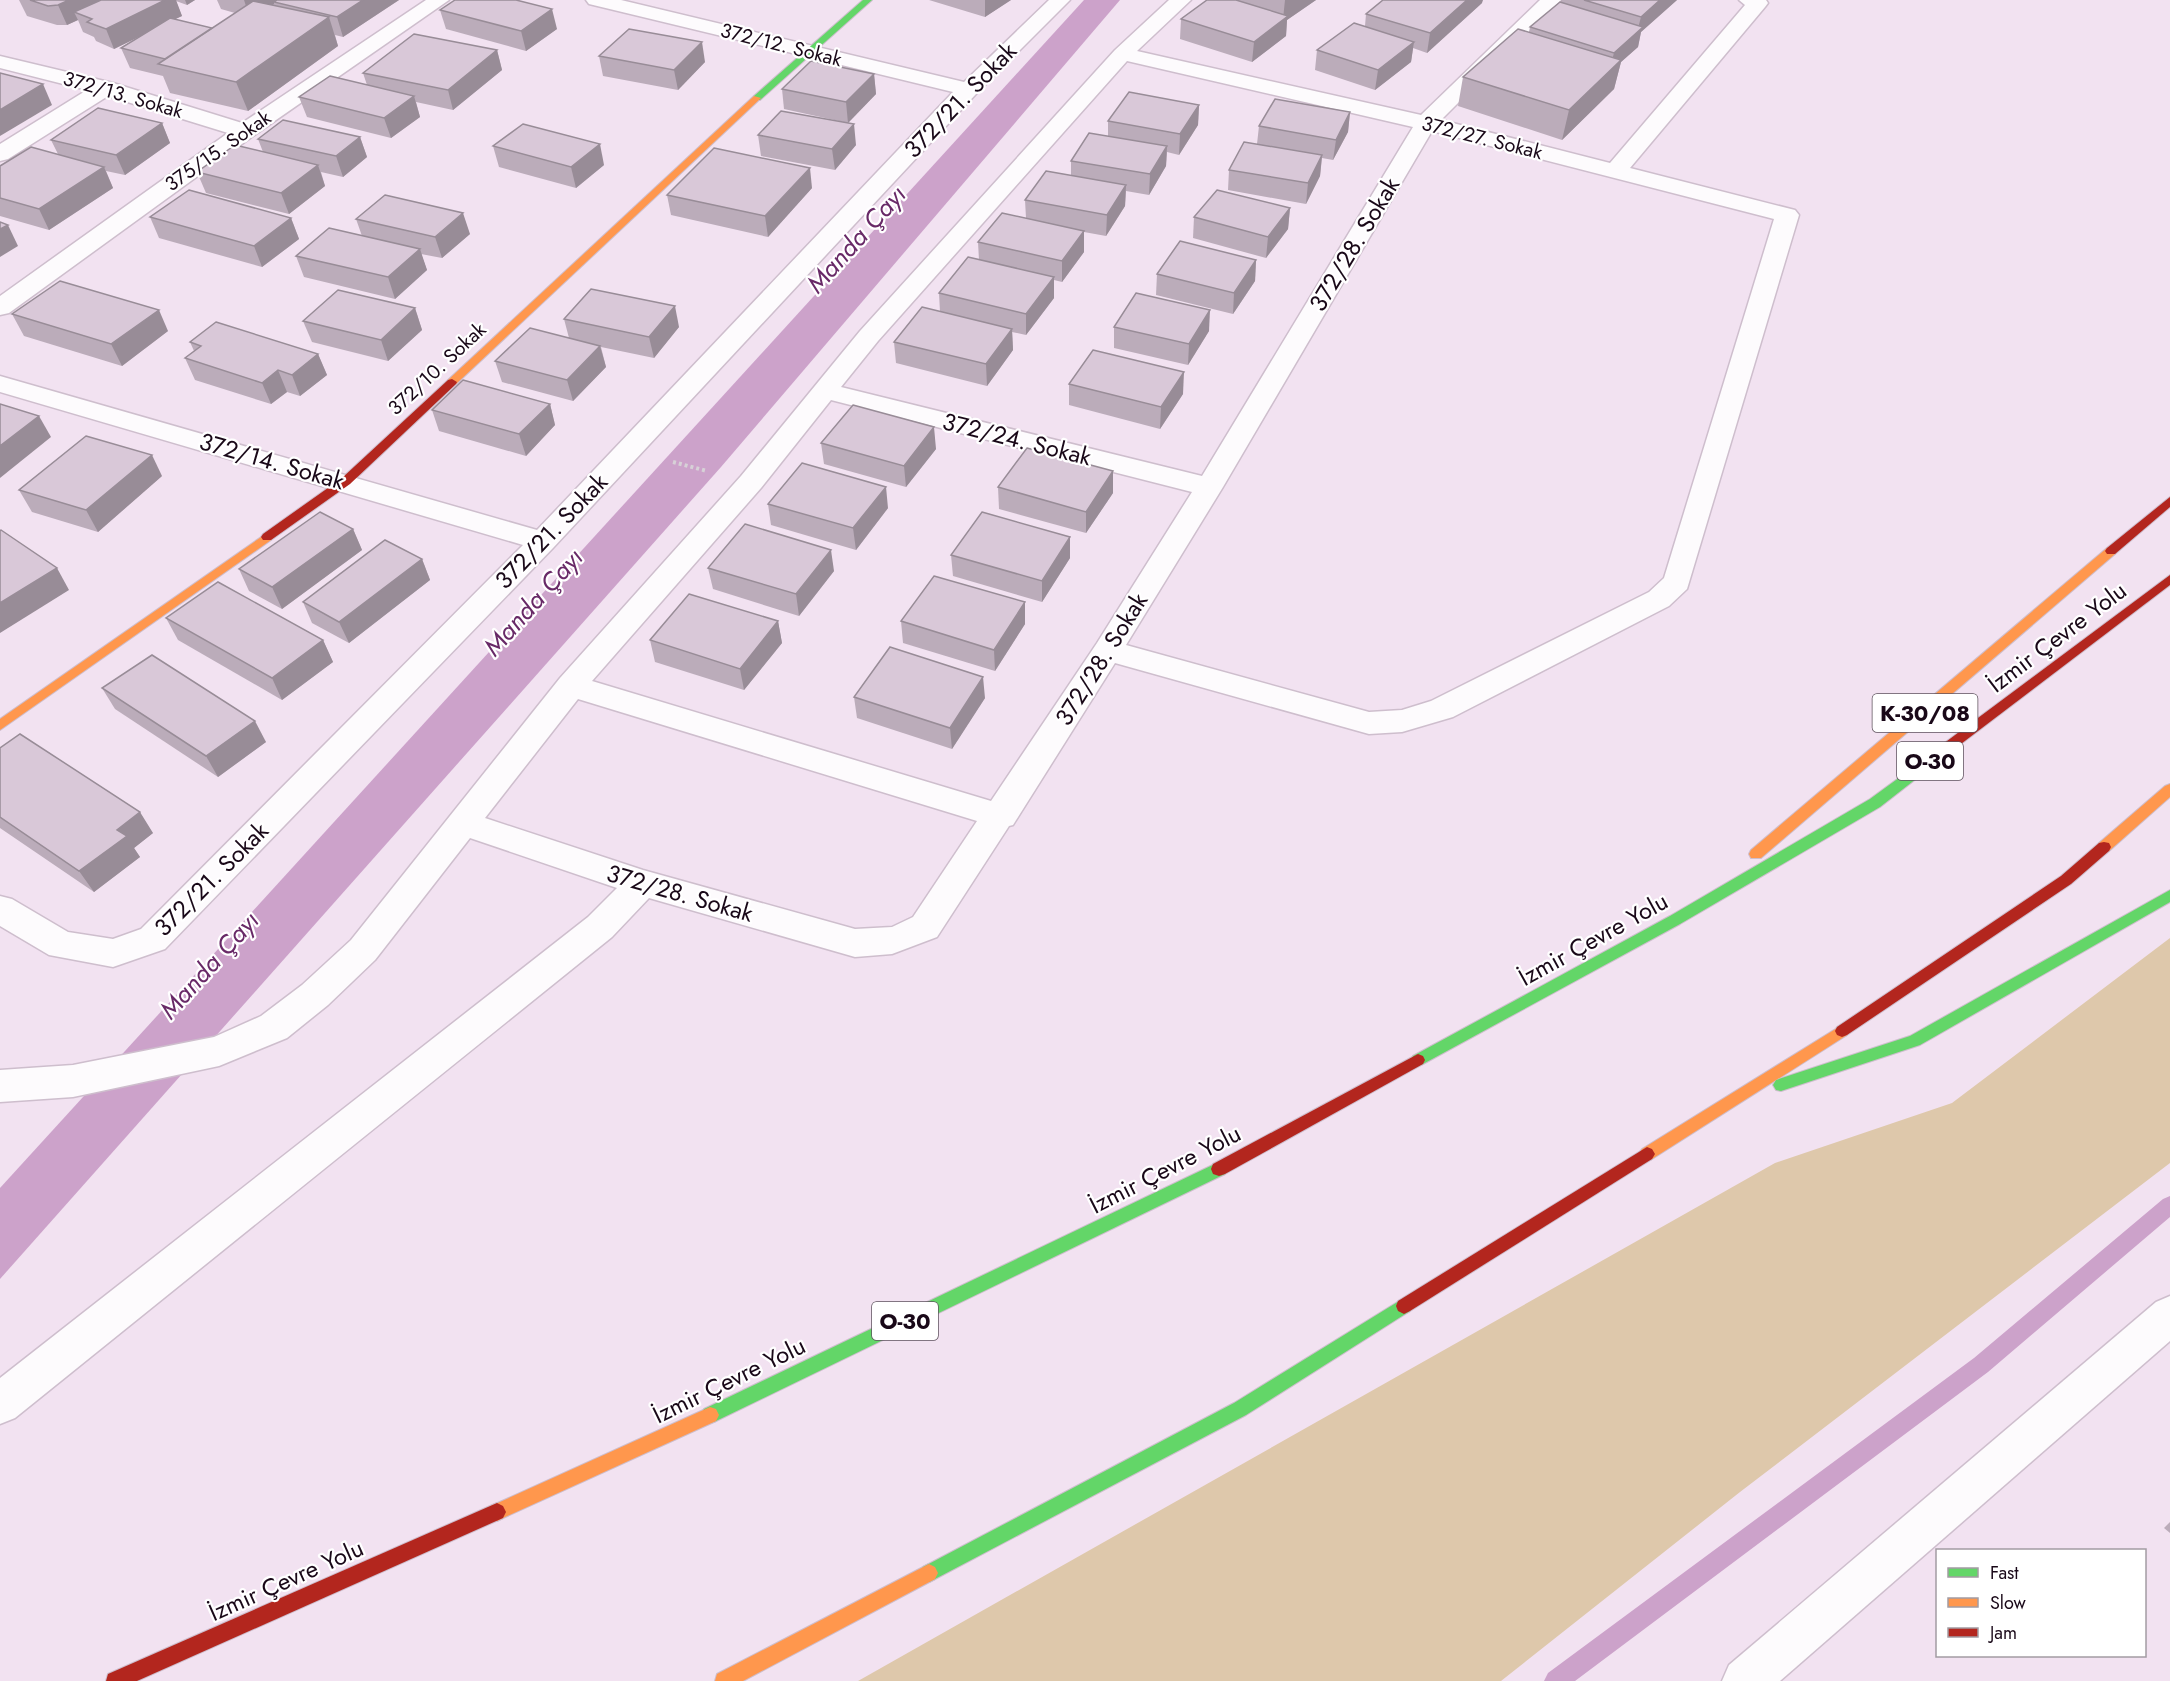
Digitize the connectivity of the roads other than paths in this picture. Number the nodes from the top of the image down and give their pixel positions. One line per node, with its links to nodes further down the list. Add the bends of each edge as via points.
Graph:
1 (439, 0): 14 (street, 375/15. Sokak)
2 (596, 0): 8 (street, 372/12. Sokak)
3 (868, 0): 8 (main road, 372/10. Sokak)
4 (1060, 0): 12 (street, 372/21. Sokak)
5 (1181, 0): 9 (street)
6 (1551, 0): 13 (street, 372/28. Sokak)
7 (1749, 0): 16 (street, via 1758,3)
8 (807, 52): 12 (street, 372/12. Sokak); 20 (main road, 372/10. Sokak)
9 (1122, 54): 13 (street, 372/27. Sokak); 19 (street, via 869,336)
10 (0, 62): 11 (street, 372/13. Sokak)
11 (105, 88): 14 (street, 372/13. Sokak); 15 (street)
12 (968, 89): 23 (street, 372/21. Sokak)
13 (1426, 123): 16 (street, 372/27. Sokak); 21 (street, 372/28. Sokak)
14 (246, 131): 17 (street, 375/15. Sokak)
15 (0, 154)
16 (1615, 172): 25 (street, 372/27. Sokak, via 1787,215 1677,582 1659,599 1442,709 1402,721 1369,723)
17 (0, 308)
18 (0, 384): 20 (street, 372/14. Sokak)
19 (825, 391): 21 (street, 372/24. Sokak); 26 (street, via 751,482)
20 (346, 481): 23 (street, 372/14. Sokak); 27 (main road, 372/10. Sokak)
21 (1209, 487): 25 (street, 372/28. Sokak)
22 (2170, 501): 34 (main road, K-30/08, via 1843,783)
23 (543, 541): 33 (street, 372/21. Sokak, via 153,939 113,953 61,945)
24 (2170, 579): 34 (main road, İzmir Çevre Yolu / O-30, via 1875,803)
25 (1108, 650): 29 (street, 372/28. Sokak)
26 (571, 686): 29 (street); 30 (street)
27 (0, 725)
28 (2170, 789): 36 (main road, via 2066,880)
29 (1001, 816): 31 (street, 372/28. Sokak, via 925,927 879,945 855,943)
30 (465, 824): 31 (street, 372/28. Sokak); 35 (street, via 363,950 274,1027 219,1051 73,1081)
31 (642, 883): 38 (street, via 600,927)
32 (2170, 896): 36 (main road, via 1915,1041)
33 (0, 909)
34 (1675, 920): 39 (main road, İzmir Çevre Yolu / O-30, via 1211,1173 628,1454)
35 (0, 1086)
36 (1736, 1100): 40 (main road, via 1240,1408)
37 (2170, 1315): 41 (street)
38 (0, 1404)
39 (115, 1681)
40 (724, 1681)
41 (1745, 1681)

